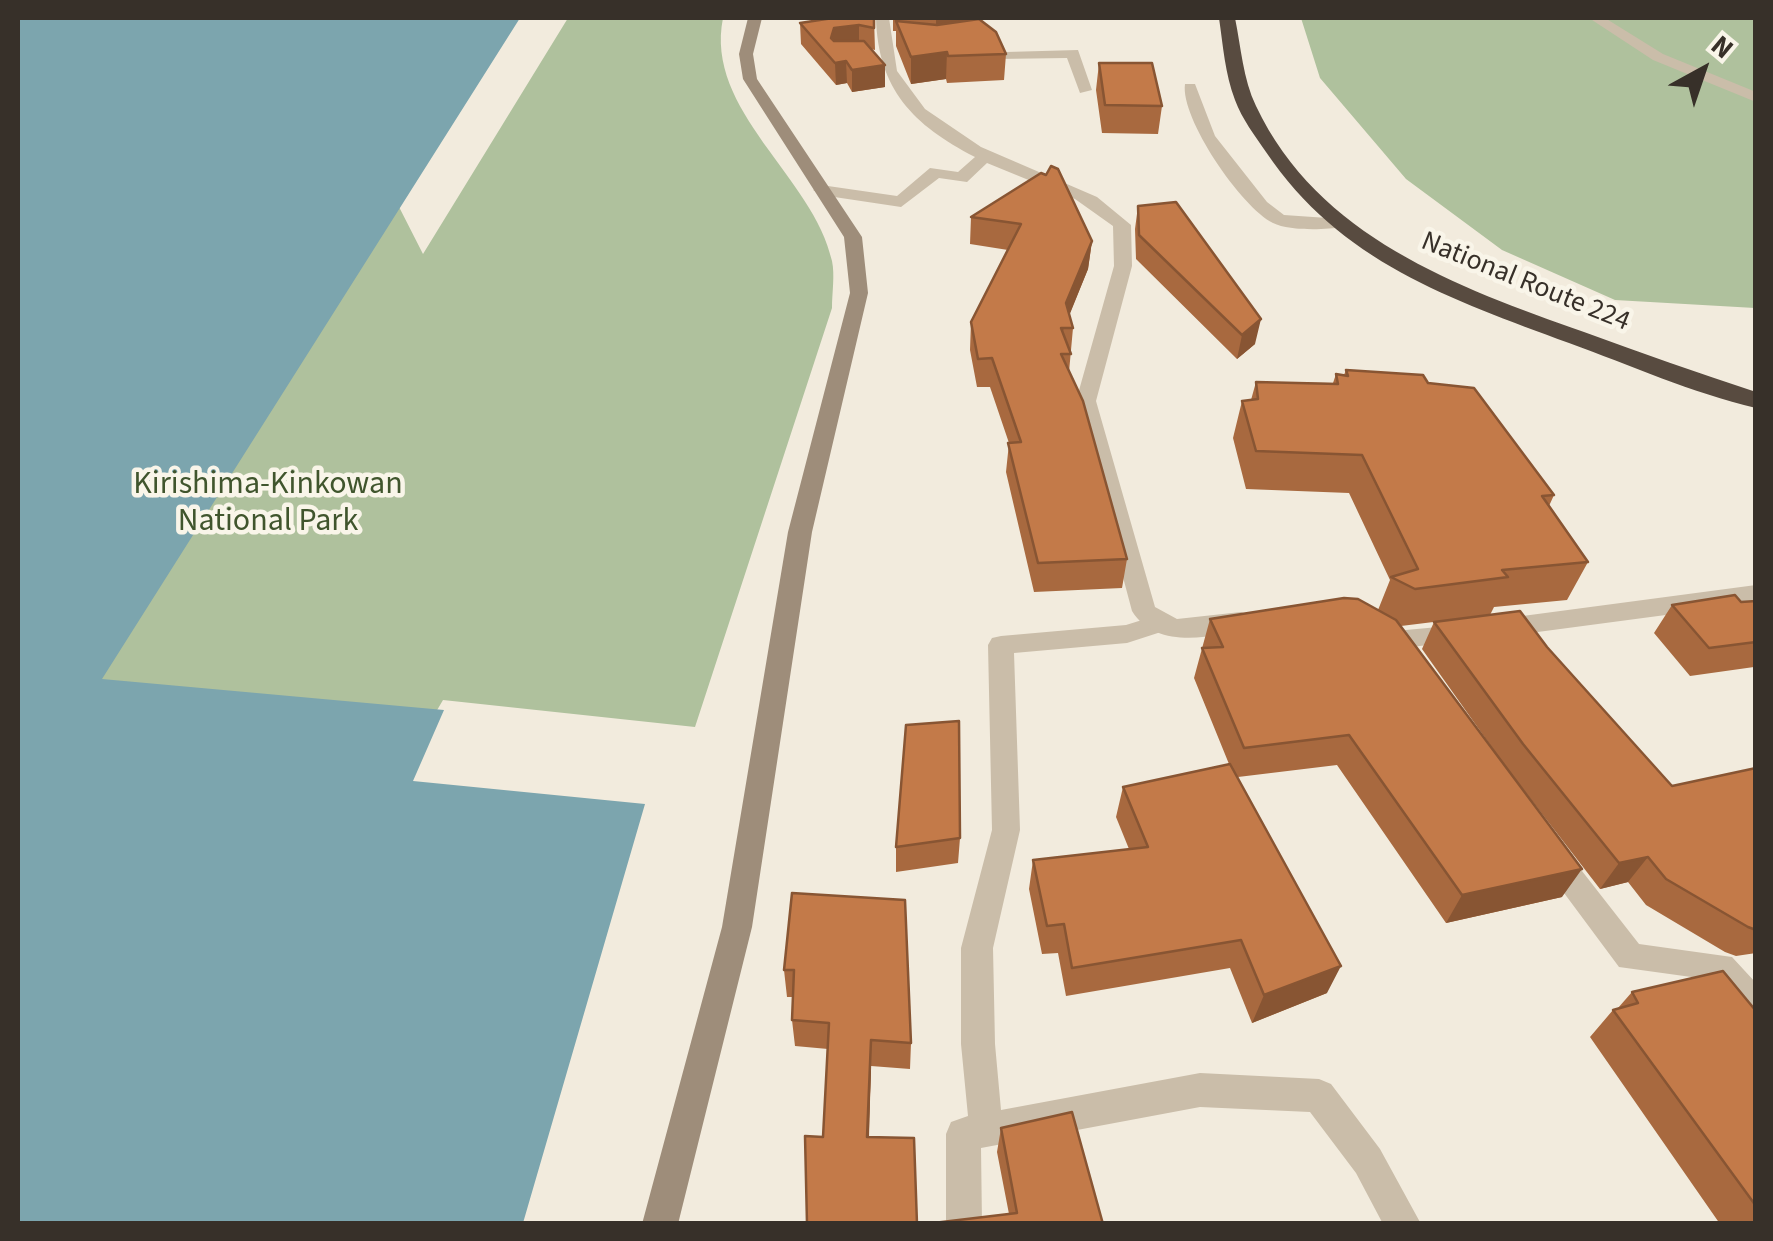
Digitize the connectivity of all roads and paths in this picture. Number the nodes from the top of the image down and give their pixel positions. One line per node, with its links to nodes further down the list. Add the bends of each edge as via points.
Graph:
1 (754, 18): 10 (street, via 746,54 750,78)
2 (985, 18): 7 (street, via 988,34 976,39 1002,56 1074,53)
3 (1228, 18): 11 (highway, National Route 224, via 1243,100 1282,168)
4 (1596, 18): 8 (street, via 1658,56)
5 (884, 37): 9 (street, via 894,79 918,109)
6 (1190, 87): 11 (street, via 1207,137 1261,206 1280,220)
7 (1084, 90)
8 (1756, 98)
9 (987, 156): 10 (street, via 961,178 936,172 902,202); 15 (street, via 1097,200 1122,225 1124,266 1086,401 1144,611)
10 (821, 190): 20 (street, via 852,237 859,292 800,532 736,927)
11 (1336, 222): 12 (highway, National Route 224, via 1427,281)
12 (1756, 402)
13 (1756, 594): 16 (street, via 1388,636)
14 (1266, 617): 15 (street, via 1175,630)
15 (1155, 625): 19 (street, via 1127,634 1001,645 1006,830 976,948)
16 (1414, 664)
17 (1540, 840): 18 (street, via 1630,956 1721,967)
18 (1756, 1008)
19 (986, 1130): 21 (street, via 963,1134); 22 (street, via 1200,1090 1319,1096 1368,1161)
20 (660, 1224)
21 (964, 1224)
22 (1403, 1224)

